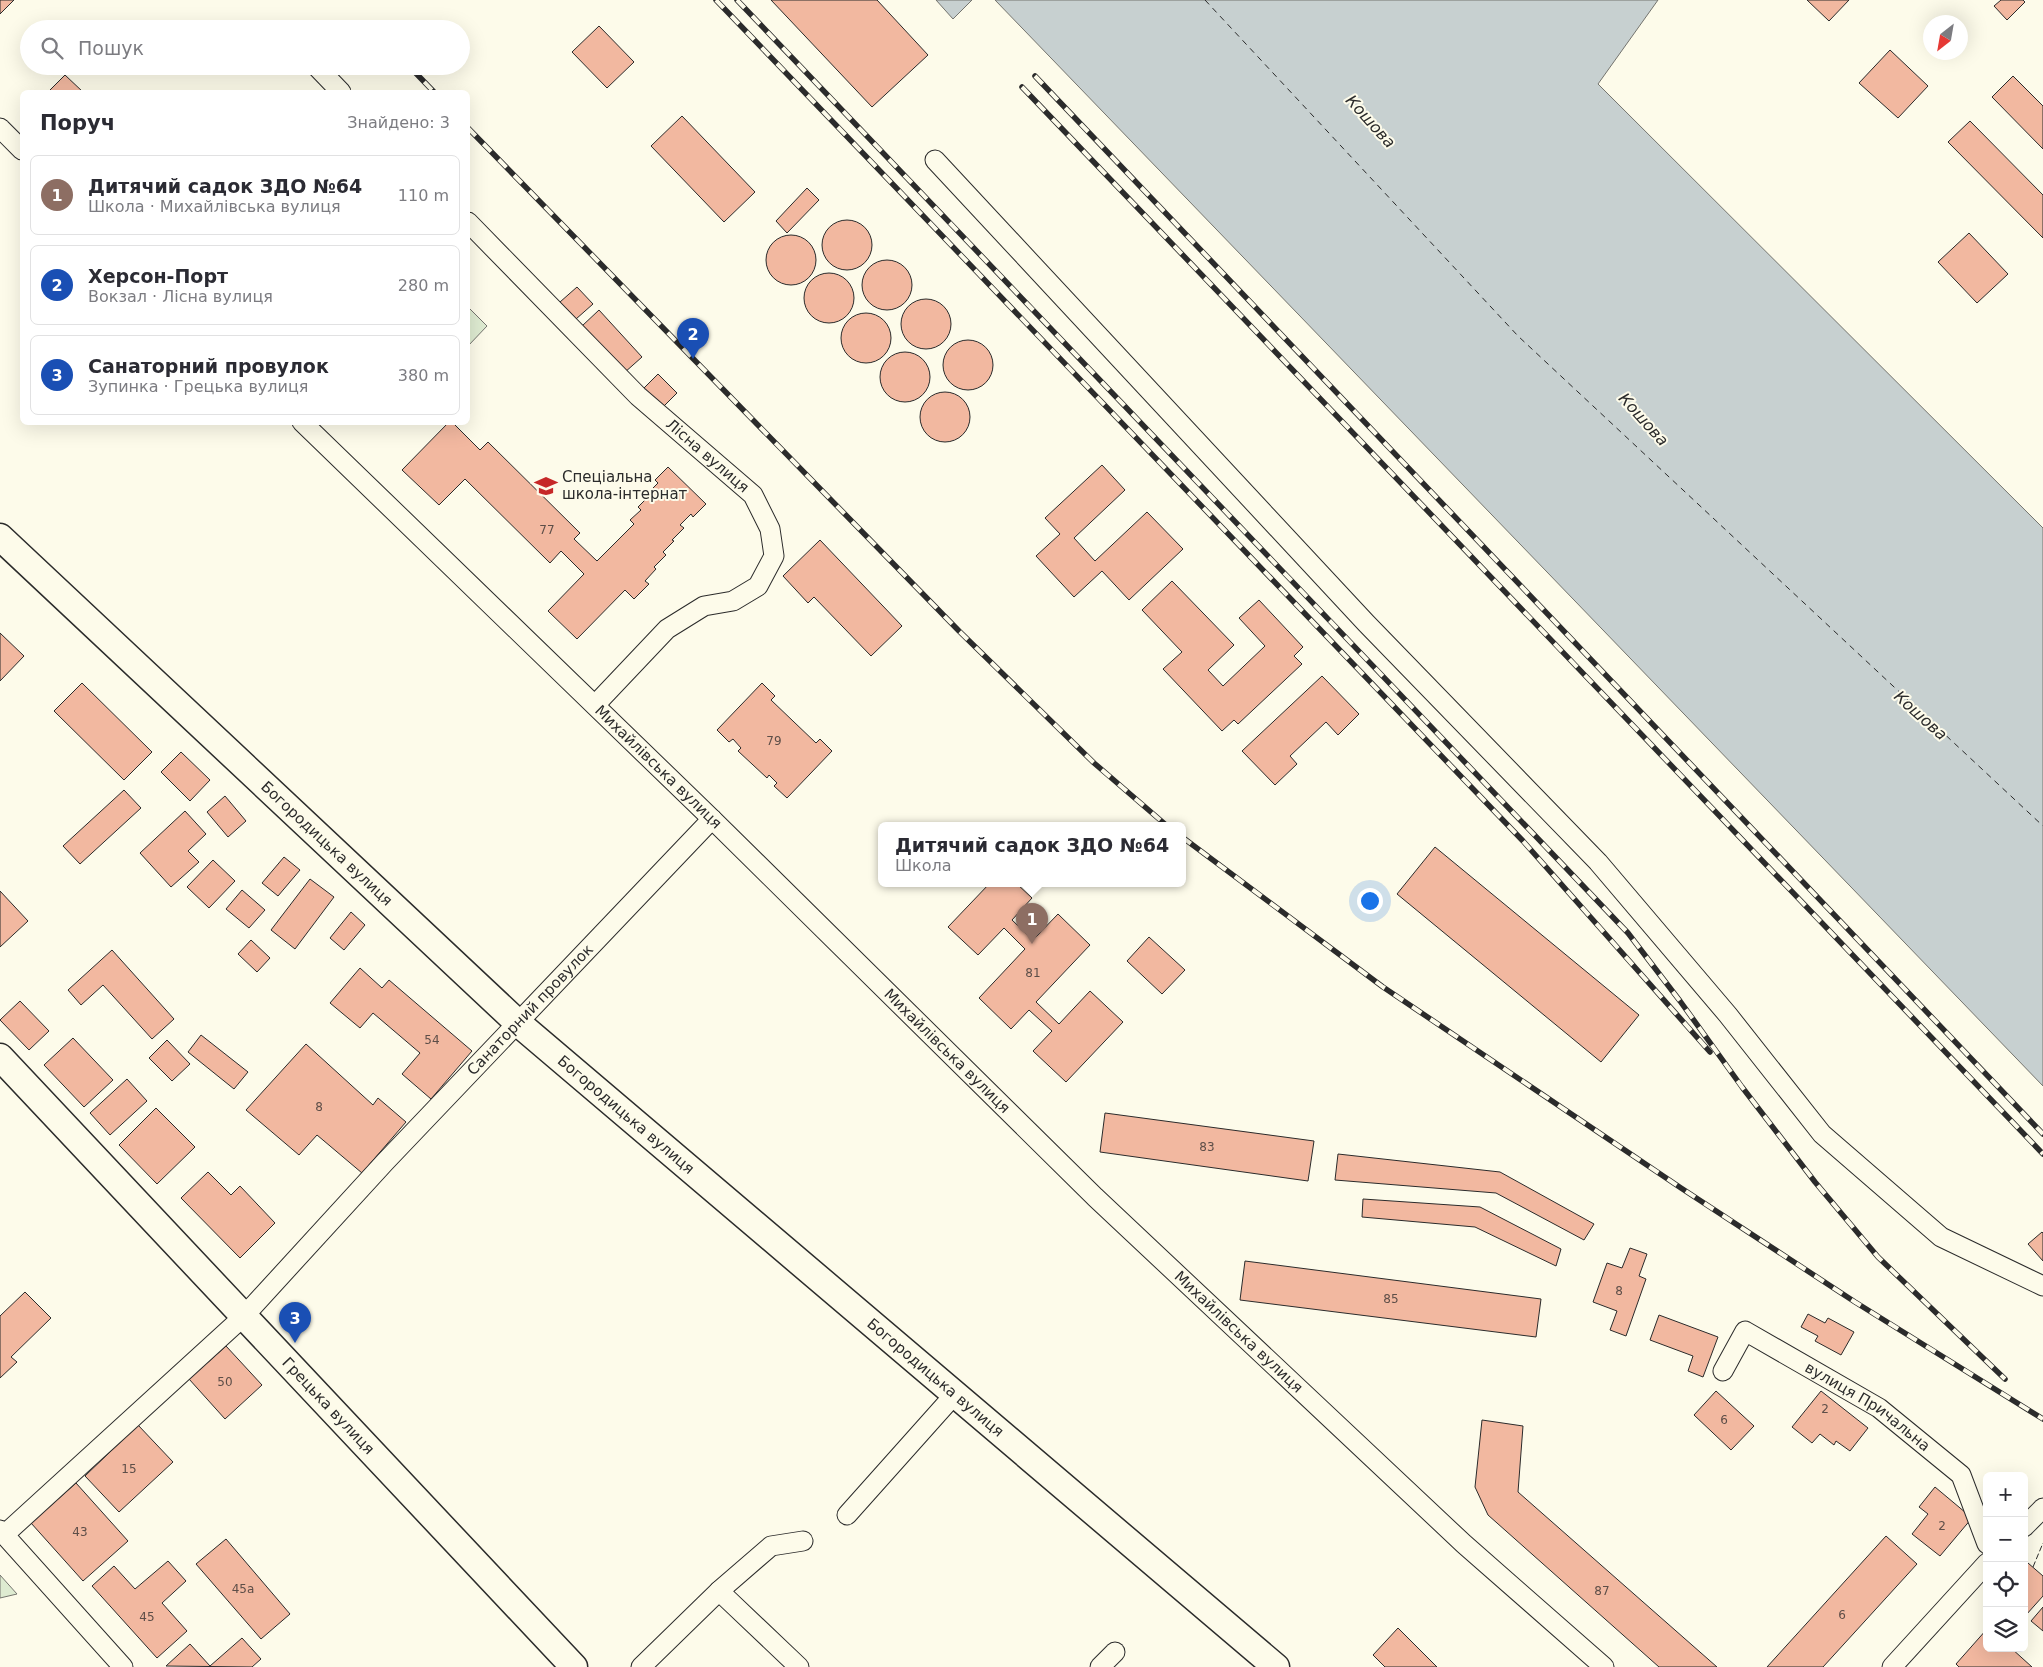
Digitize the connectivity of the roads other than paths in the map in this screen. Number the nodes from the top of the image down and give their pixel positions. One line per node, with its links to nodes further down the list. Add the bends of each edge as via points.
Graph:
1 (325, 75): 2 (street)
2 (339, 90)
3 (0, 128): 4 (street)
4 (20, 148)
5 (935, 160): 13 (street, via 1366,623 1598,862 1728,1015 1822,1134 1941,1237)
6 (470, 224): 9 (street, Лісна вулиця, via 638,396 753,495 770,529 774,556 758,586 733,601 704,606 667,629)
7 (305, 425): 9 (street, Михайлівська вулиця)
8 (0, 537): 11 (street, Богородицька вулиця)
9 (595, 705): 10 (street, Михайлівська вулиця)
10 (712, 819): 11 (street, Санаторний провулок); 32 (street, Михайлівська вулиця, via 1102,1204 1464,1544)
11 (518, 1023): 14 (street, Санаторний провулок); 16 (street, Богородицька вулиця)
12 (0, 1057): 14 (street, Грецька вулиця)
13 (2043, 1286)
14 (244, 1316): 20 (street, Санаторний провулок); 27 (street, Грецька вулиця)
15 (1723, 1371): 21 (street, вулиця Причальна, via 1745,1331 1879,1408 1961,1475)
16 (955, 1394): 18 (street); 31 (street, Богородицька вулиця)
17 (2043, 1508): 19 (street)
18 (847, 1515)
19 (2028, 1522)
20 (2, 1533): 26 (street)
21 (1983, 1533)
22 (803, 1542): 24 (street, via 771,1546)
23 (1983, 1568): 33 (street)
24 (719, 1591): 28 (street); 29 (street)
25 (1115, 1652): 30 (street)
26 (123, 1667)
27 (574, 1667)
28 (641, 1667)
29 (799, 1667)
30 (1100, 1667)
31 (1276, 1667)
32 (1604, 1667)
33 (1892, 1667)

